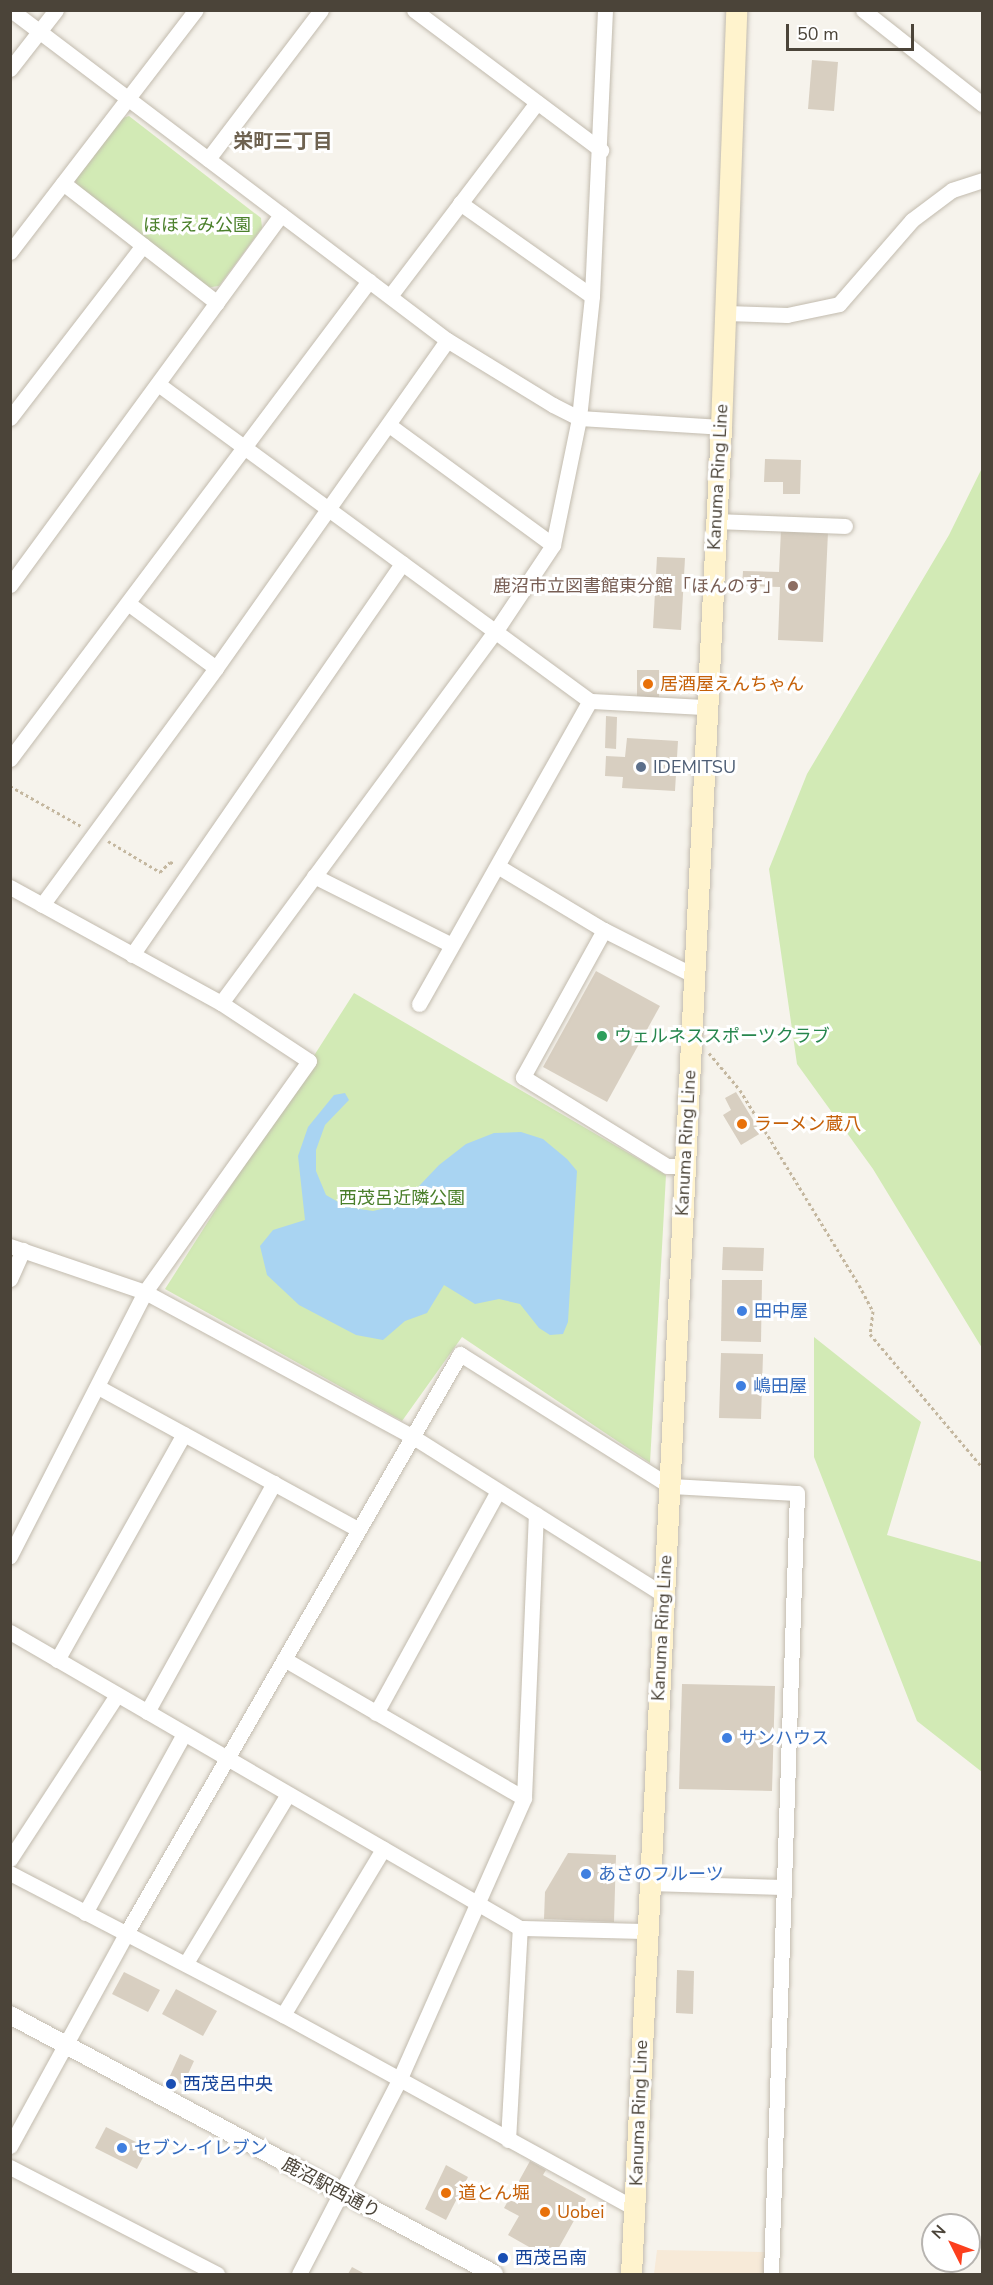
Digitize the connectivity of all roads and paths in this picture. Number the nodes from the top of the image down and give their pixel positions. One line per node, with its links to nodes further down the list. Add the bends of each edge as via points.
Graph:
1 (11, 10): 9 (street)
2 (56, 10): 9 (street)
3 (196, 10): 11 (street)
4 (321, 10): 15 (street)
5 (414, 10): 12 (street)
6 (605, 10): 14 (street)
7 (736, 10): 26 (main road, Kanuma Ring Line)
8 (863, 10): 13 (street)
9 (40, 32): 10 (street); 11 (street)
10 (10, 69)
11 (128, 99): 15 (street); 17 (street)
12 (537, 102): 14 (street); 18 (street)
13 (982, 104)
14 (601, 150): 24 (street)
15 (208, 159): 19 (street)
16 (982, 180): 26 (street, via 952,190 912,220 839,304 787,315)
17 (63, 183): 20 (street); 21 (street)
18 (460, 203): 23 (street); 24 (street)
19 (280, 215): 22 (street); 25 (street)
20 (143, 245): 25 (street); 29 (street)
21 (10, 252)
22 (369, 281): 23 (street); 33 (street)
23 (390, 296): 27 (street)
24 (592, 296): 30 (street)
25 (217, 303): 28 (street)
26 (726, 313): 32 (main road, Kanuma Ring Line)
27 (447, 340): 30 (street); 31 (street)
28 (158, 384): 33 (street); 39 (street)
29 (10, 418)
30 (579, 418): 32 (street); 37 (street)
31 (389, 425): 34 (street); 37 (street)
32 (721, 427): 35 (main road, Kanuma Ring Line)
33 (244, 447): 34 (street); 40 (street)
34 (329, 509): 38 (street); 42 (street)
35 (716, 521): 36 (street); 44 (main road, Kanuma Ring Line)
36 (845, 525)
37 (553, 546): 41 (street)
38 (402, 564): 41 (street); 49 (street)
39 (10, 585)
40 (129, 604): 42 (street); 45 (street)
41 (495, 632): 43 (street); 50 (street)
42 (216, 668): 47 (street)
43 (590, 701): 44 (street); 48 (street)
44 (705, 707): 56 (main road, Kanuma Ring Line)
45 (10, 759)
46 (10, 786): 47 (path)
47 (93, 833): 49 (path, via 160,872 170,862); 52 (street)
48 (499, 867): 53 (street); 54 (street)
49 (189, 872): 55 (street)
50 (314, 876): 54 (street); 57 (street)
51 (10, 887): 52 (street)
52 (42, 905): 55 (street)
53 (604, 930): 56 (street); 60 (street, via 523,1077 667,1166)
54 (452, 945): 58 (street)
55 (132, 955): 57 (street)
56 (693, 975): 59 (main road, Kanuma Ring Line)
57 (221, 1003): 63 (street, via 309,1061)
58 (419, 1004)
59 (691, 1030): 60 (main road, Kanuma Ring Line); 67 (path, via 740,1090 860,1285 873,1311 870,1334)
60 (685, 1166): 69 (main road, Kanuma Ring Line)
61 (17, 1248): 62 (street); 63 (street)
62 (10, 1279)
63 (145, 1292): 64 (street); 66 (street)
64 (98, 1387): 65 (street); 73 (street)
65 (184, 1434): 68 (street); 77 (street)
66 (410, 1436): 69 (street, via 460,1354); 70 (street); 72 (street)
67 (982, 1467)
68 (274, 1484): 72 (street); 79 (street)
69 (670, 1486): 74 (main road, Kanuma Ring Line); 89 (street, via 797,1493)
70 (498, 1491): 71 (street); 80 (street)
71 (536, 1514): 74 (street); 84 (street)
72 (357, 1528): 76 (street)
73 (10, 1556)
74 (664, 1595): 88 (main road, Kanuma Ring Line)
75 (10, 1632): 77 (street)
76 (284, 1659): 80 (street); 82 (street)
77 (57, 1660): 78 (street)
78 (117, 1695): 79 (street); 86 (street)
79 (147, 1712): 81 (street)
80 (376, 1713): 84 (street)
81 (184, 1734): 82 (street); 91 (street)
82 (228, 1759): 83 (street); 94 (street)
83 (288, 1794): 85 (street); 95 (street)
84 (524, 1798): 90 (street)
85 (383, 1849): 90 (street); 97 (street)
86 (10, 1859)
87 (10, 1873): 91 (street)
88 (648, 1883): 89 (street); 93 (main road, Kanuma Ring Line)
89 (783, 1887): 109 (street)
90 (476, 1903): 92 (street); 99 (street)
91 (85, 1913): 94 (street)
92 (520, 1928): 93 (street); 100 (street)
93 (646, 1931): 104 (main road, Kanuma Ring Line)
94 (126, 1932): 95 (street); 98 (street)
95 (186, 1963): 97 (street)
96 (10, 2015): 98 (street, 鹿沼駅西通り)
97 (283, 2015): 99 (street)
98 (65, 2045): 101 (street); 103 (street, 鹿沼駅西通り)
99 (400, 2078): 100 (street); 103 (street)
100 (508, 2140): 104 (street)
101 (10, 2146)
102 (10, 2167): 105 (street)
103 (340, 2192): 106 (street); 107 (street, 鹿沼駅西通り)
104 (634, 2208): 108 (main road, Kanuma Ring Line)
105 (217, 2274)
106 (299, 2274)
107 (494, 2274)
108 (631, 2274)
109 (771, 2274)

